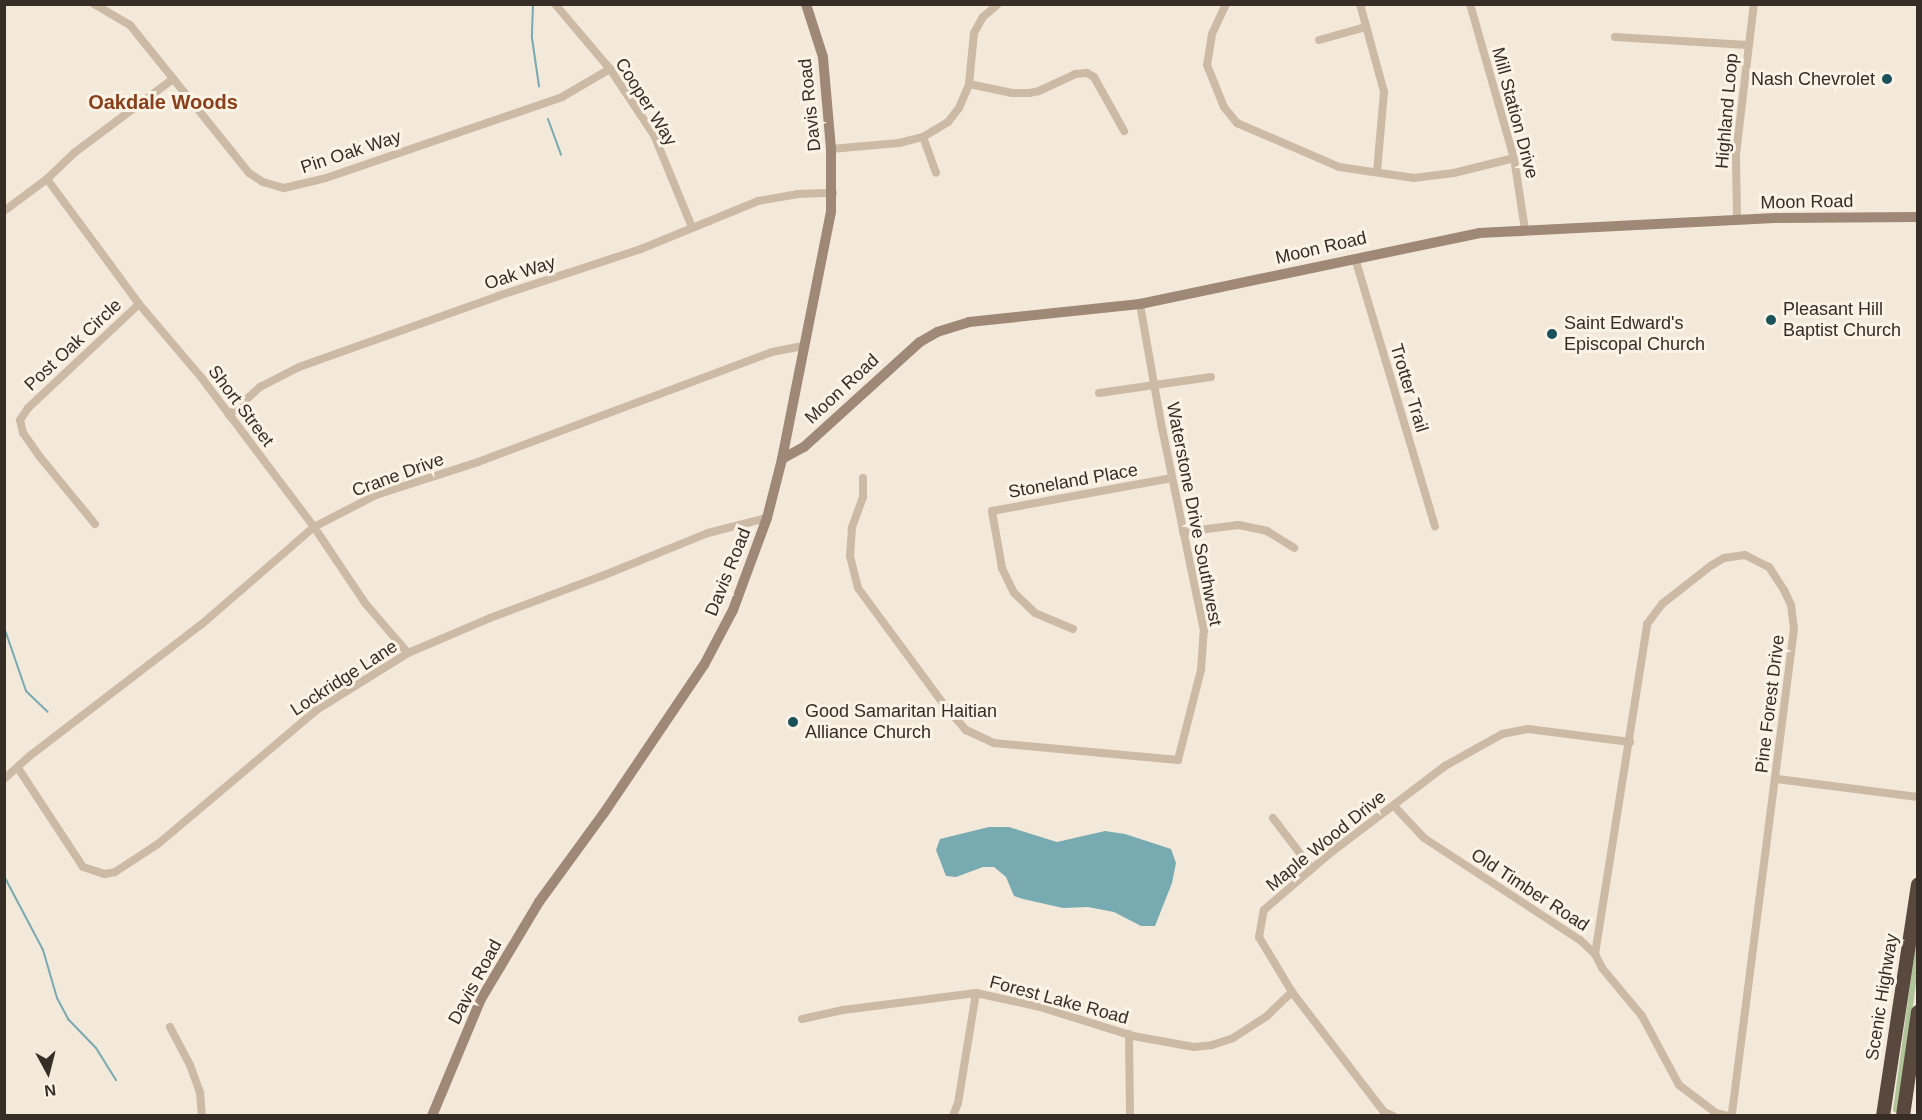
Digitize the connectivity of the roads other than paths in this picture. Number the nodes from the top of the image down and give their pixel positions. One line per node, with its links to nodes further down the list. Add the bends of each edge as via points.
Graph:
1 (94, 4): 14 (street, Pin Oak Way, via 130,25)
2 (555, 4): 13 (street, Cooper Way)
3 (806, 4): 18 (street, Davis Road, via 823,57)
4 (998, 4): 15 (street, via 983,17 974,33)
5 (1226, 4): 20 (street, via 1212,34 1207,65 1224,107 1237,123 1339,167)
6 (1360, 4): 9 (street)
7 (1470, 4): 19 (street, Mill Station Drive)
8 (1754, 4): 12 (street, Highland Loop)
9 (1366, 27): 11 (street); 20 (street, via 1384,92)
10 (1615, 37): 12 (street)
11 (1319, 40)
12 (1748, 45): 26 (street, Highland Loop, via 1736,154)
13 (610, 69): 14 (street, Pin Oak Way, via 562,97 326,178 284,188 249,173); 27 (street, Cooper Way, via 654,135)
14 (173, 79): 22 (street, via 74,153)
15 (969, 84): 16 (street, via 1029,93 1087,73 1094,77); 17 (street, via 948,122)
16 (1124, 131)
17 (923, 137): 18 (street); 21 (street)
18 (831, 149): 23 (street, Davis Road)
19 (1514, 158): 20 (street, via 1414,178); 28 (street, Mill Station Drive)
20 (1377, 172)
21 (936, 173)
22 (47, 179): 24 (street); 30 (street, Short Street)
23 (833, 193): 27 (street, Oak Way, via 759,201); 32 (street, Davis Road)
24 (4, 211)
25 (1917, 217): 26 (street, Moon Road)
26 (1737, 220): 28 (street, Moon Road)
27 (692, 226): 36 (street, Oak Way, via 641,249 299,367 260,387)
28 (1525, 230): 29 (street, Moon Road, via 1479,233)
29 (1355, 258): 31 (street, Moon Road); 42 (street, Trotter Trail)
30 (139, 304): 36 (street, Short Street); 41 (street, Post Oak Circle, via 28,408 20,420 22,433)
31 (1140, 304): 34 (street, Waterstone Drive Southwest); 37 (street, Moon Road, via 969,322 937,332 908,350 804,447)
32 (804, 346): 37 (street, Davis Road); 43 (street, Crane Drive, via 772,352 478,462 376,495)
33 (1211, 376): 34 (street)
34 (1154, 385): 35 (street); 39 (street, Waterstone Drive Southwest)
35 (1099, 393)
36 (229, 414): 43 (street, Short Street)
37 (782, 459): 40 (street, Davis Road)
38 (863, 478): 44 (street, Waterstone Drive Southwest, via 863,497 852,528 850,556 858,588 966,730 994,743 1178,760 1201,670 1204,631)
39 (1172, 478): 44 (street, Waterstone Drive Southwest); 46 (street, Stoneland Place, via 992,511 1002,568 1014,593 1035,613)
40 (767, 518): 47 (street, Lockridge Lane, via 708,533); 66 (street, Davis Road, via 733,610 704,665 523,928 481,999)
41 (95, 524)
42 (1435, 526)
43 (314, 527): 47 (street, Short Street, via 365,603); 49 (street, Crane Drive, via 202,624)
44 (1183, 532): 45 (street, via 1239,525 1267,531)
45 (1294, 548)
46 (1073, 629)
47 (408, 653): 49 (street, Lockridge Lane, via 318,709 158,844 115,872 105,874 83,867)
48 (1630, 742): 51 (street, Pine Forest Drive, via 1645,634 1652,614 1712,565 1724,558 1745,555 1768,567 1791,605 1794,618); 53 (street, Maple Wood Drive, via 1528,729 1502,734 1445,766); 57 (street, Pine Forest Drive)
49 (18, 768): 50 (street, Crane Drive)
50 (4, 779)
51 (1777, 779): 52 (street); 70 (street, Pine Forest Drive)
52 (1917, 797)
53 (1394, 806): 55 (street, Maple Wood Drive); 57 (street, Old Timber Road, via 1424,838 1580,940)
54 (1273, 818): 55 (street)
55 (1312, 869): 58 (street, Maple Wood Drive, via 1264,910 1258,931)
56 (1917, 885): 71 (highway, Scenic Highway)
57 (1595, 954): 70 (street, Old Timber Road, via 1642,1016 1679,1085 1696,1101)
58 (1292, 992): 63 (street, Forest Lake Road, via 1267,1016 1233,1038 1212,1045 1194,1047); 64 (street, Maple Wood Drive)
59 (976, 993): 61 (street, Forest Lake Road); 63 (street, Forest Lake Road, via 1040,1007); 67 (street)
60 (1917, 1012): 72 (highway, Scenic Highway)
61 (802, 1019)
62 (170, 1027): 65 (street, via 190,1065 200,1093)
63 (1129, 1034): 68 (street)
64 (1384, 1114): 69 (street, Maple Wood Drive)
65 (202, 1116)
66 (432, 1116)
67 (953, 1116)
68 (1130, 1116)
69 (1393, 1116)
70 (1730, 1116)
71 (1883, 1116)
72 (1903, 1116)

